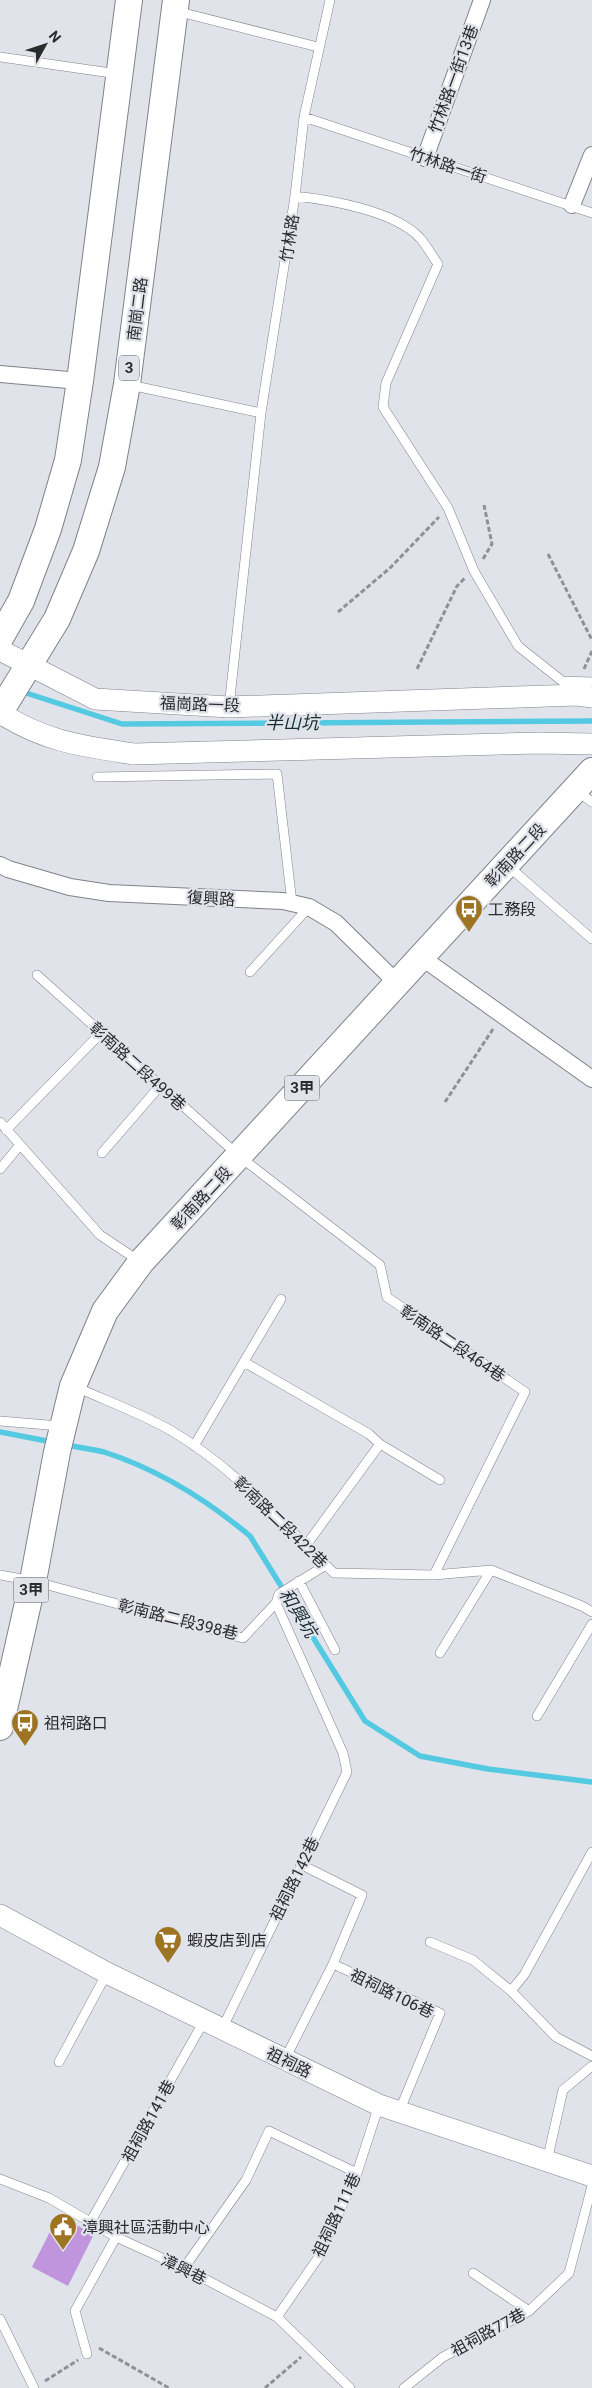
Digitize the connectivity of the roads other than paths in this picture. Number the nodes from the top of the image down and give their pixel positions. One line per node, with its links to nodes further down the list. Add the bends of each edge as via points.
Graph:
1 (129, 0): 7 (main road)
2 (330, 0): 5 (lane, 竹林路)
3 (482, 0): 10 (street, 竹林路一街13巷)
4 (175, 5): 5 (lane); 16 (main road, 南崗二路 / 3)
5 (318, 47): 8 (lane, 竹林路)
6 (0, 57): 7 (lane)
7 (119, 74): 15 (main road)
8 (304, 117): 10 (lane, 竹林路一街); 11 (lane, 竹林路)
9 (592, 155): 12 (street)
10 (425, 158): 12 (lane, 竹林路一街)
11 (295, 196): 17 (lane, 竹林路); 22 (lane, via 336,201 396,221 420,238 438,264 386,382 383,407 448,508 474,571 518,646 562,681)
12 (572, 205): 13 (lane, 竹林路一街)
13 (592, 213)
14 (0, 374): 15 (street)
15 (80, 381): 18 (main road, via 68,460 48,529 21,602)
16 (127, 384): 17 (lane); 20 (main road, 南崗二路 / 3, via 112,467 86,552 57,619)
17 (261, 413): 23 (lane, 竹林路)
18 (0, 638)
19 (0, 650): 20 (street, 福崗路一段)
20 (29, 667): 23 (street, 福崗路一段, via 95,699); 24 (main road, 南崗二路 / 3)
21 (592, 682): 22 (lane)
22 (586, 689): 23 (street, 福崗路一段, via 567,695)
23 (229, 707)
24 (0, 712): 25 (street, via 25,729 68,744 134,754)
25 (592, 744)
26 (97, 777): 30 (lane, via 276,774)
27 (586, 788): 28 (main road, 彰南路二段 / 3甲)
28 (506, 864): 32 (lane); 33 (main road, 彰南路二段 / 3甲)
29 (0, 865): 30 (street, 復興路, via 70,887 109,893)
30 (292, 903): 31 (street, 復興路)
31 (309, 907): 34 (lane); 36 (street, 復興路, via 336,923)
32 (592, 939)
33 (421, 957): 36 (main road, 彰南路二段 / 3甲); 38 (street)
34 (250, 972)
35 (37, 975): 37 (lane, 彰南路二段499巷)
36 (398, 983): 44 (main road, 彰南路二段 / 3甲)
37 (101, 1033): 39 (lane, 彰南路二段499巷); 41 (lane)
38 (592, 1079)
39 (159, 1087): 43 (lane); 44 (lane, 彰南路二段499巷)
40 (0, 1122): 41 (lane)
41 (6, 1130): 42 (lane)
42 (20, 1145): 45 (lane); 46 (lane, via 100,1235)
43 (102, 1153)
44 (239, 1156): 46 (main road, 彰南路二段 / 3甲); 59 (lane, 彰南路二段464巷, via 380,1265 387,1297 525,1392)
45 (0, 1169)
46 (141, 1262): 49 (main road, 彰南路二段 / 3甲, via 105,1311)
47 (281, 1299): 48 (lane)
48 (244, 1362): 52 (lane, via 370,1434); 53 (lane)
49 (73, 1386): 51 (main road, 彰南路二段 / 3甲); 53 (lane, 彰南路二段422巷, via 169,1430)
50 (0, 1421): 51 (lane)
51 (60, 1437): 60 (main road, 彰南路二段 / 3甲)
52 (380, 1444): 54 (lane); 55 (lane)
53 (194, 1446): 55 (lane, 彰南路二段422巷, via 259,1498)
54 (440, 1480)
55 (307, 1544): 56 (lane, 彰南路二段422巷)
56 (326, 1566): 59 (lane, 彰南路二段422巷, via 334,1573); 61 (lane, 彰南路二段398巷)
57 (491, 1570): 59 (lane, 彰南路二段422巷); 63 (lane, 彰南路二段422巷); 66 (lane)
58 (0, 1575): 60 (lane)
59 (434, 1575)
60 (34, 1581): 62 (lane, 彰南路二段398巷, via 243,1638); 68 (main road, 彰南路二段 / 3甲)
61 (300, 1581): 62 (lane, 彰南路二段398巷); 65 (lane)
62 (278, 1598): 70 (lane, 祖祠路142巷, via 343,1753 347,1772)
63 (592, 1612)
64 (592, 1624): 67 (lane)
65 (335, 1650)
66 (440, 1653)
67 (537, 1716)
68 (0, 1727)
69 (592, 1852): 75 (lane, via 524,1975)
70 (300, 1864): 73 (lane, via 362,1896); 76 (lane, 祖祠路142巷)
71 (0, 1915): 74 (street, 祖祠路)
72 (430, 1942): 75 (lane, via 473,1960)
73 (333, 1964): 78 (lane); 81 (lane, 祖祠路106巷, via 440,2013)
74 (108, 1973): 76 (street, 祖祠路); 79 (lane)
75 (511, 1991): 77 (lane, via 556,2036)
76 (213, 2025): 78 (street, 祖祠路); 87 (lane, 祖祠路141巷)
77 (592, 2056)
78 (284, 2059): 81 (street, 祖祠路)
79 (59, 2062)
80 (592, 2066): 82 (lane, via 563,2090)
81 (389, 2109): 82 (street, 祖祠路); 83 (lane, 祖祠路111巷)
82 (547, 2161): 84 (street, 祖祠路)
83 (357, 2172): 89 (lane, via 269,2131 246,2180); 92 (lane, 祖祠路111巷, via 318,2258)
84 (592, 2176)
85 (0, 2179): 87 (lane, 漳興巷, via 49,2198)
86 (592, 2186): 91 (lane, 祖祠路77巷, via 569,2273)
87 (91, 2221): 88 (lane, 漳興巷)
88 (116, 2237): 89 (lane, 漳興巷); 94 (lane, via 75,2311)
89 (184, 2268): 92 (lane, 漳興巷)
90 (473, 2273): 91 (lane)
91 (529, 2311): 95 (lane, 祖祠路77巷, via 443,2357)
92 (277, 2316): 97 (lane, 漳興巷)
93 (0, 2319): 96 (lane)
94 (87, 2354)
95 (408, 2387)
96 (34, 2388)
97 (350, 2388)

